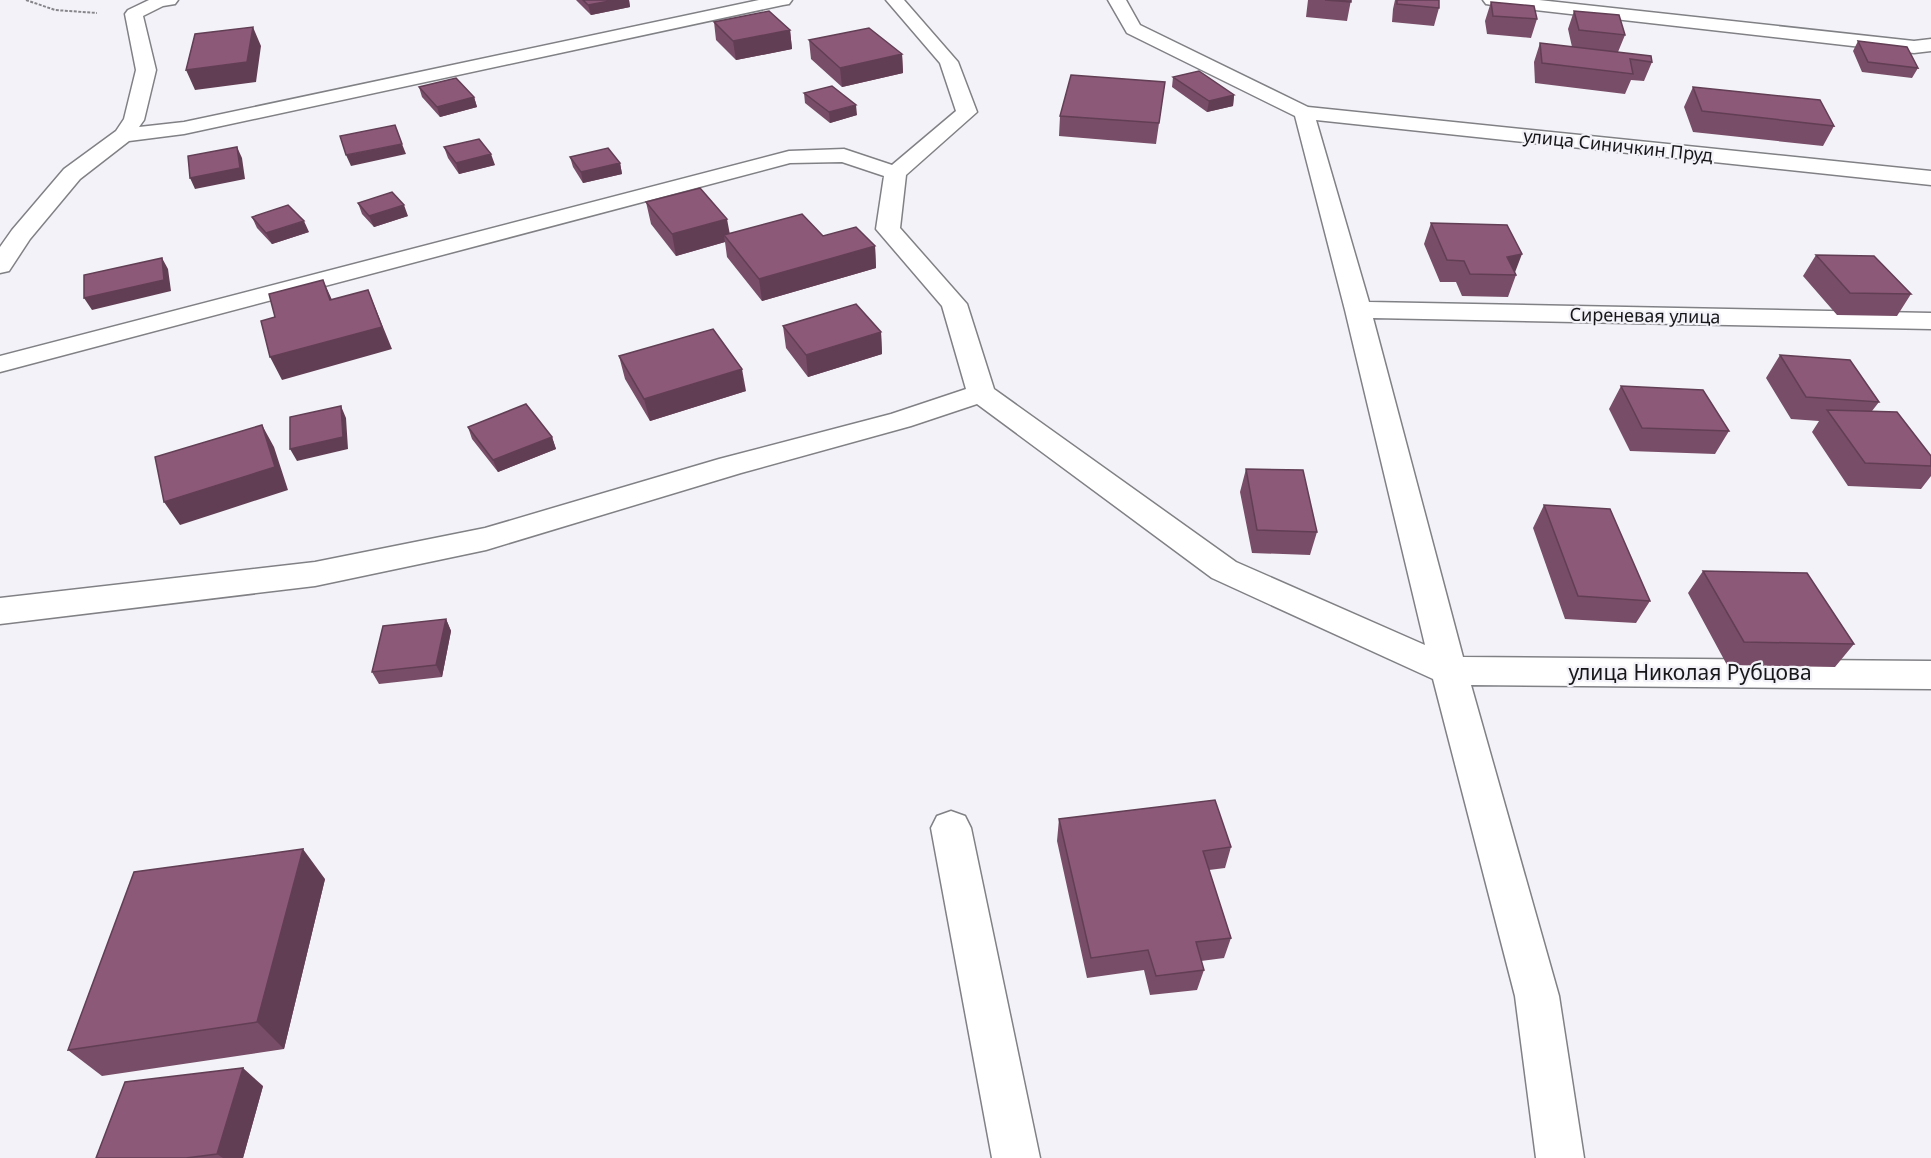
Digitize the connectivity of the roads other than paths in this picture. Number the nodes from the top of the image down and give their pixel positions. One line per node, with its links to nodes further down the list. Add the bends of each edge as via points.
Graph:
1 (169, 0): 8 (street, via 134,14 146,70 134,120)
2 (783, 0): 8 (street, via 184,128)
3 (895, 0): 9 (street, via 949,62 968,111)
4 (1117, 0): 7 (street, via 1133,29)
5 (1492, 0): 6 (street, via 1914,48)
6 (1931, 45)
7 (1304, 113): 10 (street, улица Синичкин Пруд); 12 (street)
8 (123, 135): 11 (street, via 72,174 20,235)
9 (895, 173): 14 (street, via 844,155 789,157); 15 (street, via 888,229 954,304)
10 (1931, 178)
11 (0, 266)
12 (1358, 310): 13 (street, Сиреневая улица); 17 (street)
13 (1931, 321)
14 (0, 364)
15 (981, 393): 16 (street, via 902,420 486,538 315,574); 17 (street, via 1224,570)
16 (0, 611)
17 (1449, 671): 18 (street, улица Николая Рубцова); 21 (street, via 1537,996)
18 (1931, 675)
19 (951, 828): 20 (street)
20 (1016, 1158)
21 (1560, 1158)

